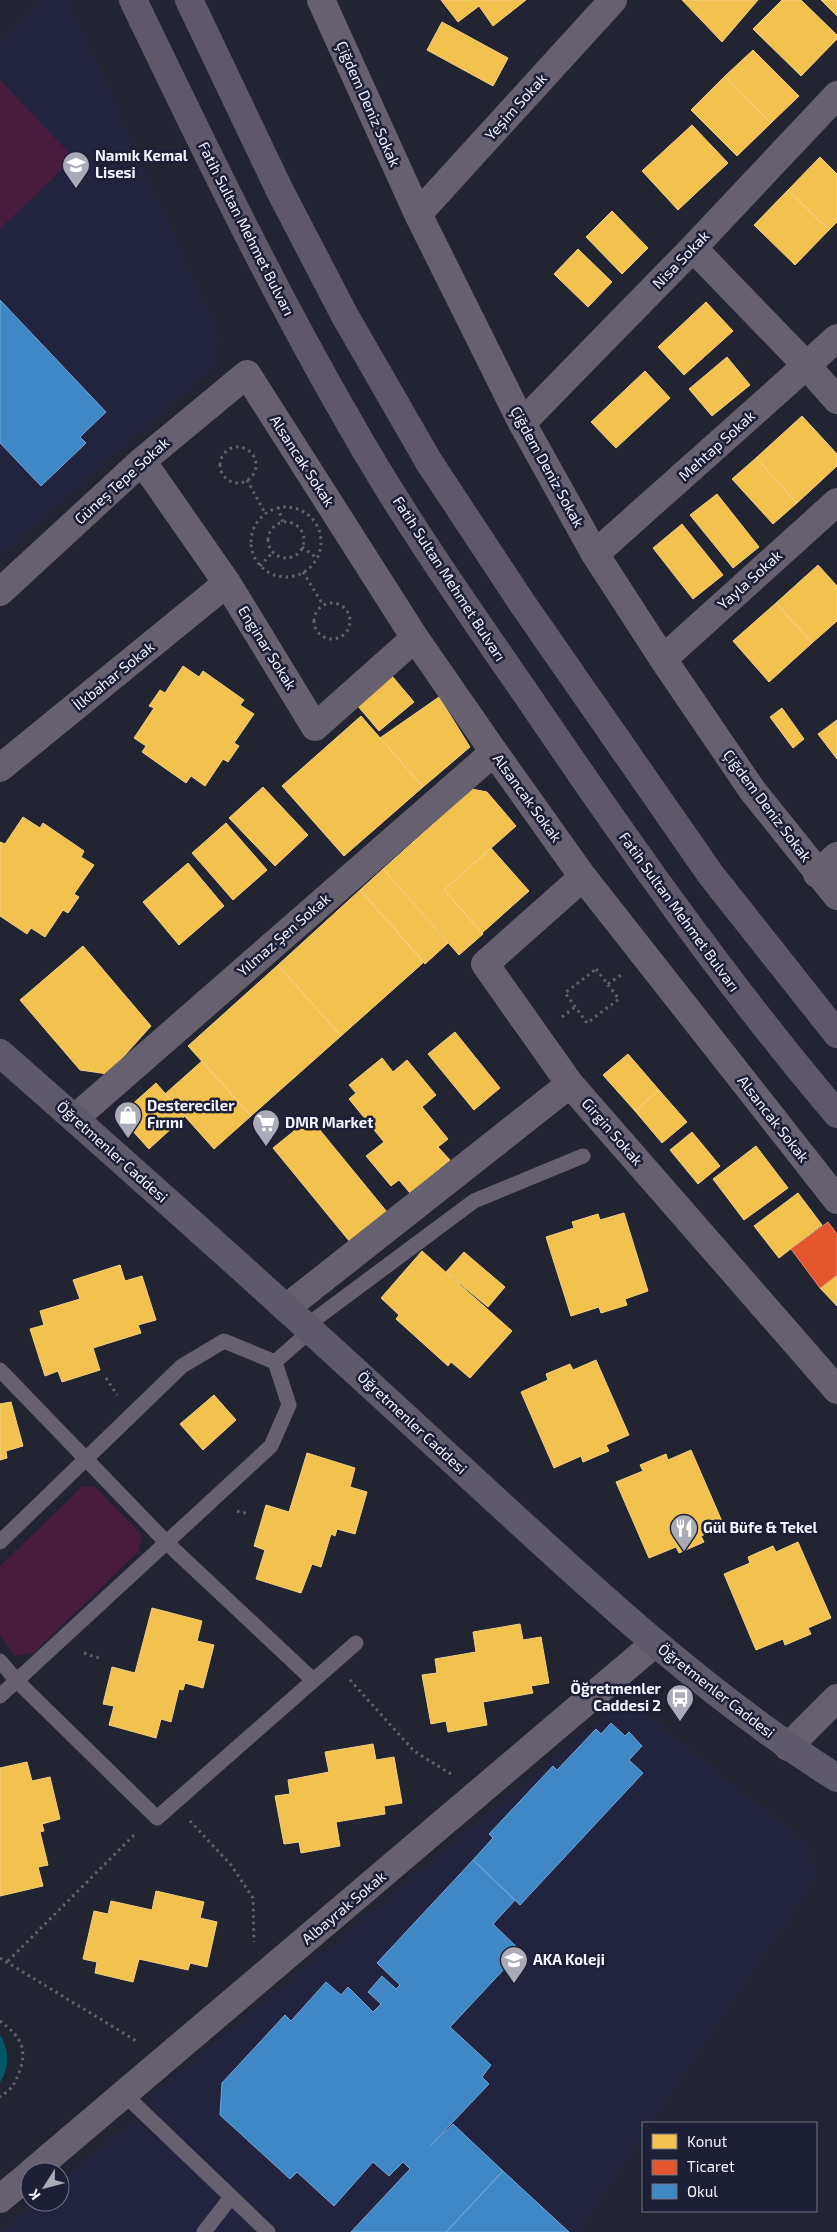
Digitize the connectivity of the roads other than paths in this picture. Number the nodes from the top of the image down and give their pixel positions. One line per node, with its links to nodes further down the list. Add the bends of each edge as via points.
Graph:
1 (132, 0): 29 (main road, Fatih Sultan Mehmet Bulvarı, via 286,309 349,423 423,543 632,849 718,968)
2 (189, 0): 26 (main road, via 280,191 345,316 429,462 522,603 711,875)
3 (321, 0): 6 (street, Çiğdem Deniz Sokak)
4 (613, 0): 6 (street, Yeşim Sokak)
5 (837, 95): 7 (street, Nisa Sokak)
6 (418, 214): 12 (street, Çiğdem Deniz Sokak)
7 (693, 248): 9 (street); 12 (street, Nisa Sokak)
8 (837, 338): 9 (street, Mehtap Sokak)
9 (807, 366): 11 (street); 15 (street, Mehtap Sokak)
10 (247, 374): 13 (street, Güneş Tepe Sokak); 18 (street, Alsancak Sokak)
11 (837, 400)
12 (522, 423): 15 (street, Çiğdem Deniz Sokak)
13 (142, 461): 16 (street, Enginar Sokak); 17 (street, Güneş Tepe Sokak)
14 (837, 502): 19 (street, Yayla Sokak)
15 (595, 554): 19 (street, Çiğdem Deniz Sokak)
16 (227, 583): 18 (street, Enginar Sokak, via 316,727); 21 (street, İlkbahar Sokak)
17 (0, 592)
18 (415, 638): 20 (street, Alsancak Sokak)
19 (663, 659): 23 (street, Çiğdem Deniz Sokak, via 752,790)
20 (494, 752): 24 (street, Alsancak Sokak); 30 (street, Yılmaz Şen Sokak)
21 (0, 768)
22 (837, 856): 23 (street)
23 (817, 874): 25 (street, Çiğdem Deniz Sokak)
24 (582, 876): 28 (street, Girgin Sokak, via 485,964); 32 (street, Alsancak Sokak)
25 (837, 896)
26 (837, 1034)
27 (0, 1053): 30 (main road, Öğretmenler Caddesi)
28 (570, 1084): 33 (street); 37 (street, Girgin Sokak)
29 (837, 1114)
30 (74, 1118): 33 (main road, Öğretmenler Caddesi)
31 (583, 1156): 34 (lane, via 474,1201)
32 (837, 1200)
33 (286, 1308): 34 (main road, Öğretmenler Caddesi)
34 (308, 1328): 35 (lane); 42 (main road, Öğretmenler Caddesi)
35 (275, 1362): 38 (lane, via 224,1341 182,1366); 40 (lane, via 289,1405 271,1446)
36 (0, 1370): 38 (lane)
37 (837, 1390)
38 (85, 1460): 39 (lane); 40 (lane)
39 (0, 1542)
40 (167, 1543): 44 (lane); 45 (lane)
41 (356, 1643): 44 (lane)
42 (655, 1643): 48 (main road, Öğretmenler Caddesi); 50 (street, Albayrak Sokak)
43 (0, 1661): 45 (lane)
44 (313, 1680): 45 (lane, via 157,1818)
45 (17, 1681): 46 (lane)
46 (0, 1696)
47 (837, 1698): 48 (street)
48 (788, 1747): 49 (main road, Öğretmenler Caddesi)
49 (837, 1778)
50 (124, 2095): 51 (street, Albayrak Sokak); 53 (lane)
51 (44, 2162)
52 (20, 2182): 54 (street, Albayrak Sokak)
53 (230, 2197): 55 (lane); 56 (lane)
54 (0, 2199)
55 (204, 2232)
56 (268, 2232)

